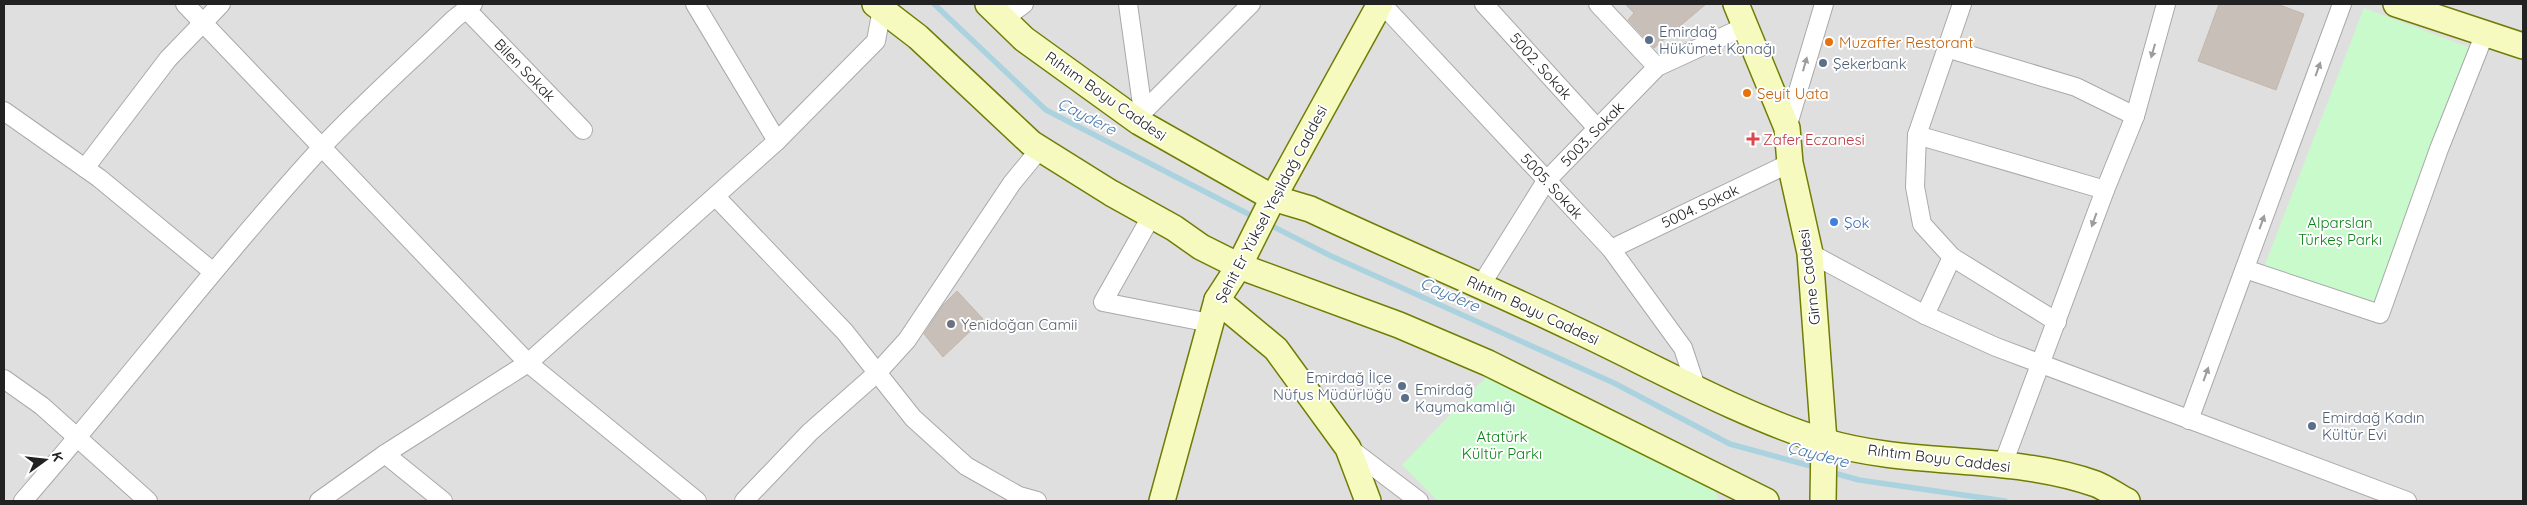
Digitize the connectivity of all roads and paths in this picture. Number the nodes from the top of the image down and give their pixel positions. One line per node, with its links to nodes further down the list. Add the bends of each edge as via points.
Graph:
1 (185, 4): 18 (street)
2 (221, 4): 18 (street)
3 (695, 4): 31 (street)
4 (1128, 4): 26 (street)
5 (1252, 4): 26 (street)
6 (1381, 4): 36 (street, 5005. Sokak); 39 (street, Şehit Er Yüksel Yeşildağ Caddesi)
7 (1484, 4): 27 (street, 5002. Sokak)
8 (1598, 4): 23 (street)
9 (1736, 4): 19 (street, Girne Caddesi)
10 (1824, 4): 28 (street, one-way to 10)
11 (1962, 4): 22 (street)
12 (2166, 4): 25 (street, one-way to 25)
13 (2342, 4): 45 (street, one-way to 13)
14 (2396, 4): 20 (street)
15 (470, 6): 29 (street, Bilen Sokak); 32 (street)
16 (881, 6): 31 (street, via 876,41); 33 (street)
17 (1006, 9): 26 (street, Rıhtım Boyu Caddesi, via 1024,39)
18 (203, 21): 32 (street); 35 (street, via 168,58)
19 (1744, 27): 23 (street, 5003. Sokak); 28 (street, Girne Caddesi)
20 (2485, 33): 21 (street); 45 (street, via 2380,314)
21 (2523, 46)
22 (1946, 48): 25 (street, via 2076,87); 30 (street)
23 (1657, 67): 27 (street, 5003. Sokak)
24 (4, 111): 35 (street)
25 (2135, 116): 37 (street)
26 (1141, 117): 39 (street, Rıhtım Boyu Caddesi)
27 (1597, 128): 36 (street, 5003. Sokak)
28 (1787, 128): 34 (street, Girne Caddesi)
29 (583, 130)
30 (1917, 136): 37 (street); 43 (street, via 1915,186 1922,224)
31 (777, 141): 38 (street)
32 (322, 147): 46 (street); 51 (street)
33 (1040, 149): 40 (street); 53 (street, via 1012,183 907,340)
34 (1790, 163): 41 (street, 5004. Sokak); 42 (street, Girne Caddesi)
35 (85, 168): 46 (street)
36 (1546, 181): 41 (street, 5005. Sokak); 47 (street, 5003. Sokak)
37 (2105, 190): 50 (street, one-way to 50)
38 (716, 197): 51 (street); 53 (street, via 845,332)
39 (1273, 198): 44 (street, Şehit Er Yüksel Yeşildağ Caddesi); 47 (street, Rıhtım Boyu Caddesi, via 1310,209)
40 (1152, 215): 44 (street, via 1201,247); 48 (street, via 1103,302)
41 (1610, 249): 55 (street, 5005. Sokak, via 1683,348)
42 (1810, 253): 49 (street); 58 (street, Girne Caddesi)
43 (1952, 257): 49 (street); 50 (street)
44 (1239, 266): 48 (street, Şehit Er Yüksel Yeşildağ Caddesi); 72 (street, via 1400,325 1488,363)
45 (2245, 269): 56 (street, one-way to 45)
46 (212, 271): 57 (street)
47 (1482, 286): 55 (street, Rıhtım Boyu Caddesi)
48 (1214, 312): 59 (street, via 1276,349); 69 (street, Şehit Er Yüksel Yeşildağ Caddesi)
49 (1924, 315): 52 (street)
50 (2057, 322): 52 (street)
51 (528, 363): 60 (street); 66 (street)
52 (2040, 365): 56 (street); 61 (street)
53 (877, 373): 67 (street, via 810,432); 68 (street, via 912,418 966,466 1019,496)
54 (4, 379): 57 (street)
55 (1696, 387): 58 (street, Rıhtım Boyu Caddesi, via 1762,418)
56 (2190, 420): 75 (street)
57 (78, 437): 62 (street); 63 (street)
58 (1824, 441): 61 (street, Rıhtım Boyu Caddesi, via 1896,456); 73 (street, Girne Caddesi)
59 (1348, 448): 70 (street); 71 (street)
60 (385, 454): 64 (street); 65 (street)
61 (2003, 464): 74 (street, Rıhtım Boyu Caddesi, via 2097,484)
62 (23, 501)
63 (148, 501)
64 (319, 501)
65 (443, 501)
66 (697, 501)
67 (744, 501)
68 (1037, 501)
69 (1162, 501)
70 (1368, 501)
71 (1419, 501)
72 (1766, 501)
73 (1823, 501)
74 (2126, 501)
75 (2408, 501)

